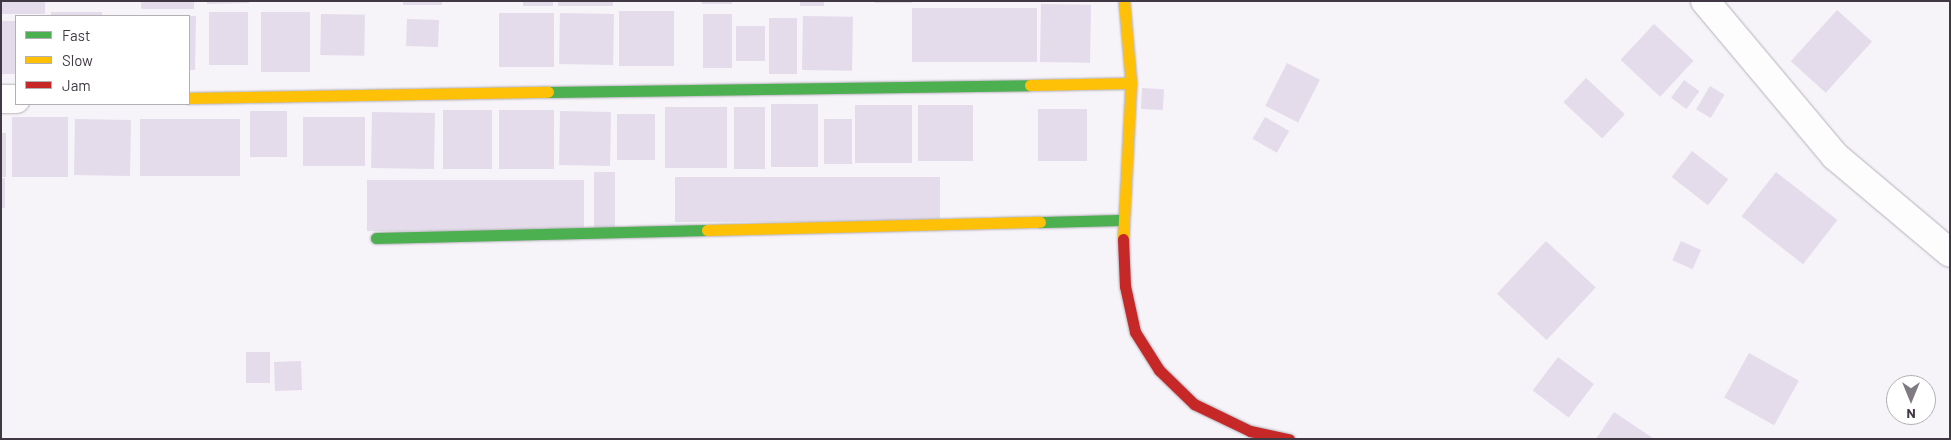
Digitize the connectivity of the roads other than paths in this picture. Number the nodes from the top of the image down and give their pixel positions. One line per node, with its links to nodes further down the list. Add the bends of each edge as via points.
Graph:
1 (1124, 1): 3 (street)
2 (1705, 1): 9 (street, via 1835,156)
3 (1131, 83): 4 (street); 7 (street)
4 (190, 98)
5 (15, 99): 6 (street)
6 (1, 100)
7 (1122, 220): 8 (street); 10 (street, via 1125,286 1135,332 1158,370 1194,404 1250,431)
8 (376, 238)
9 (1950, 253)
10 (1289, 439)

